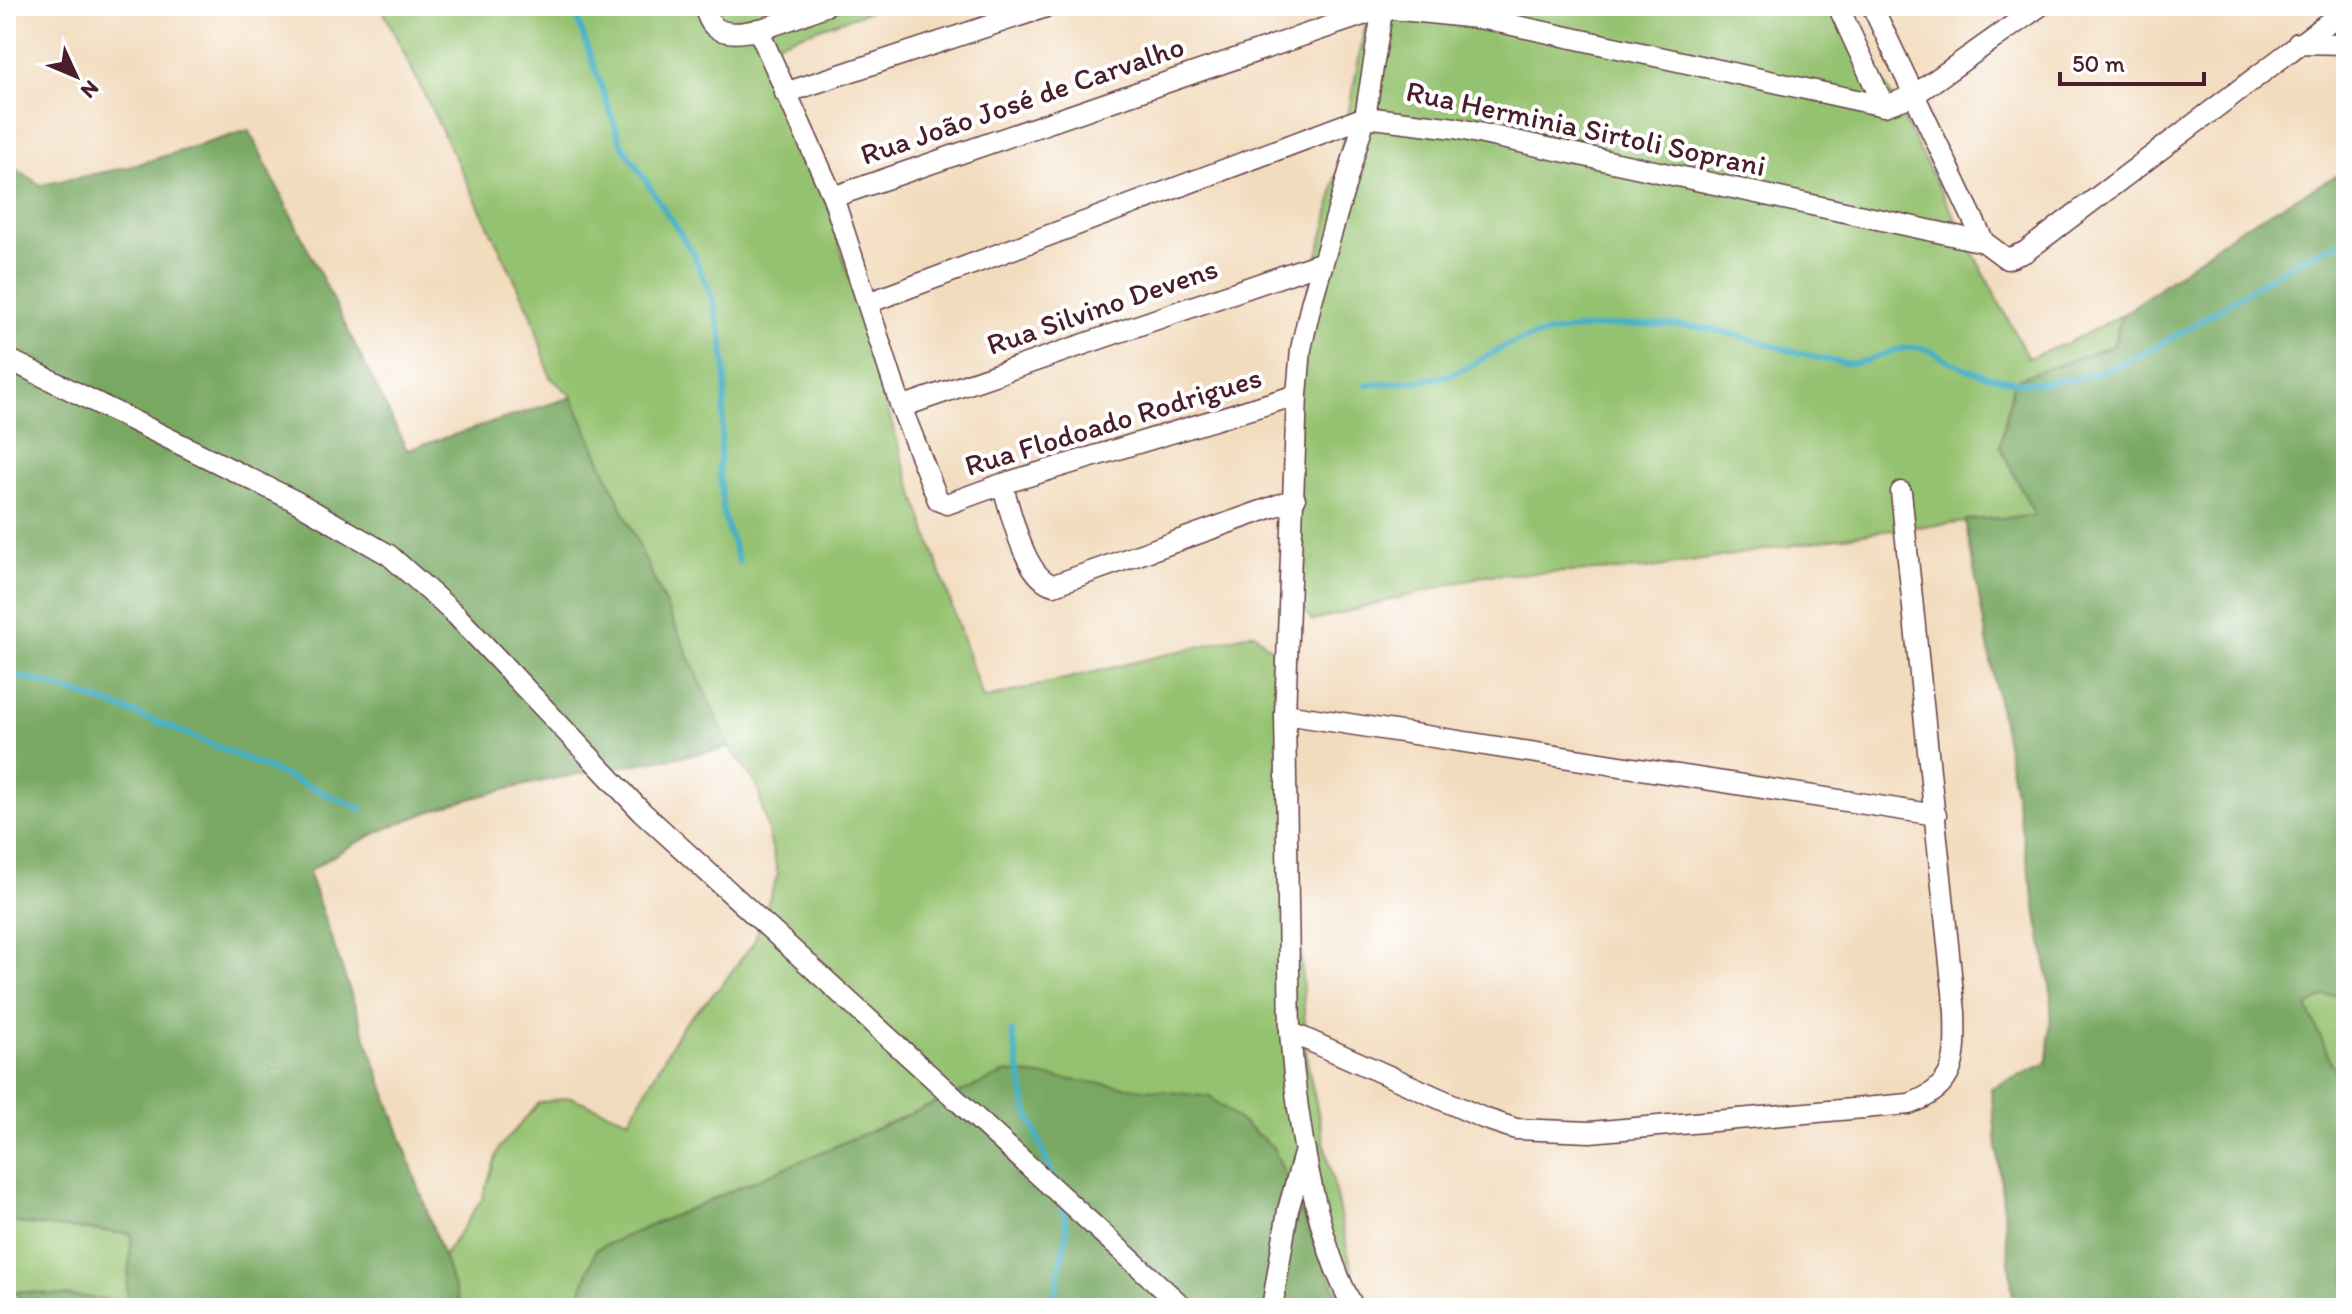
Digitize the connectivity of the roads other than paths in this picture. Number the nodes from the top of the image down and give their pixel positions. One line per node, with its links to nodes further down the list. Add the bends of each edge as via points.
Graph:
1 (704, 6): 9 (street, via 712,26 726,33)
2 (825, 6): 9 (street)
3 (1049, 6): 12 (street)
4 (1838, 6): 14 (street)
5 (1872, 6): 13 (street)
6 (2040, 6): 13 (street)
7 (1383, 7): 14 (street, Rua João José de Carvalho, via 1485,19); 15 (street); 16 (street, Rua João José de Carvalho)
8 (2346, 9): 10 (street)
9 (758, 29): 12 (street)
10 (2298, 43): 11 (street); 17 (street, Rua Herminia Sirtoli Soprani, via 2025,252 2007,259)
11 (2346, 44)
12 (785, 93): 16 (street)
13 (1913, 96): 14 (street); 17 (street)
14 (1884, 106)
15 (1365, 117): 17 (street, Rua Herminia Sirtoli Soprani, via 1455,128); 18 (street); 19 (street, Rua Herminia Sirtoli Soprani)
16 (833, 197): 19 (street)
17 (1984, 242)
18 (1323, 262): 21 (street, via 1301,349); 22 (street, Rua Silvino Devens)
19 (868, 303): 22 (street)
20 (6, 358): 30 (street, via 295,501 389,555 456,615 641,811)
21 (1297, 395): 23 (street, Rua Flodoado Rodrigues); 25 (street)
22 (901, 407): 23 (street, Rua Flodoado Rodrigues, via 933,496 947,504)
23 (1002, 484): 25 (street, via 1031,570 1054,585)
24 (1901, 492): 27 (street)
25 (1295, 499): 26 (street)
26 (1285, 714): 27 (street); 28 (street)
27 (1936, 815): 28 (street, via 1956,1046 1944,1083 1917,1101 1590,1132 1516,1129)
28 (1290, 1032): 29 (street)
29 (1305, 1150): 31 (street, via 1288,1210); 32 (street, via 1335,1271)
30 (1184, 1308)
31 (1272, 1308)
32 (1354, 1308)

